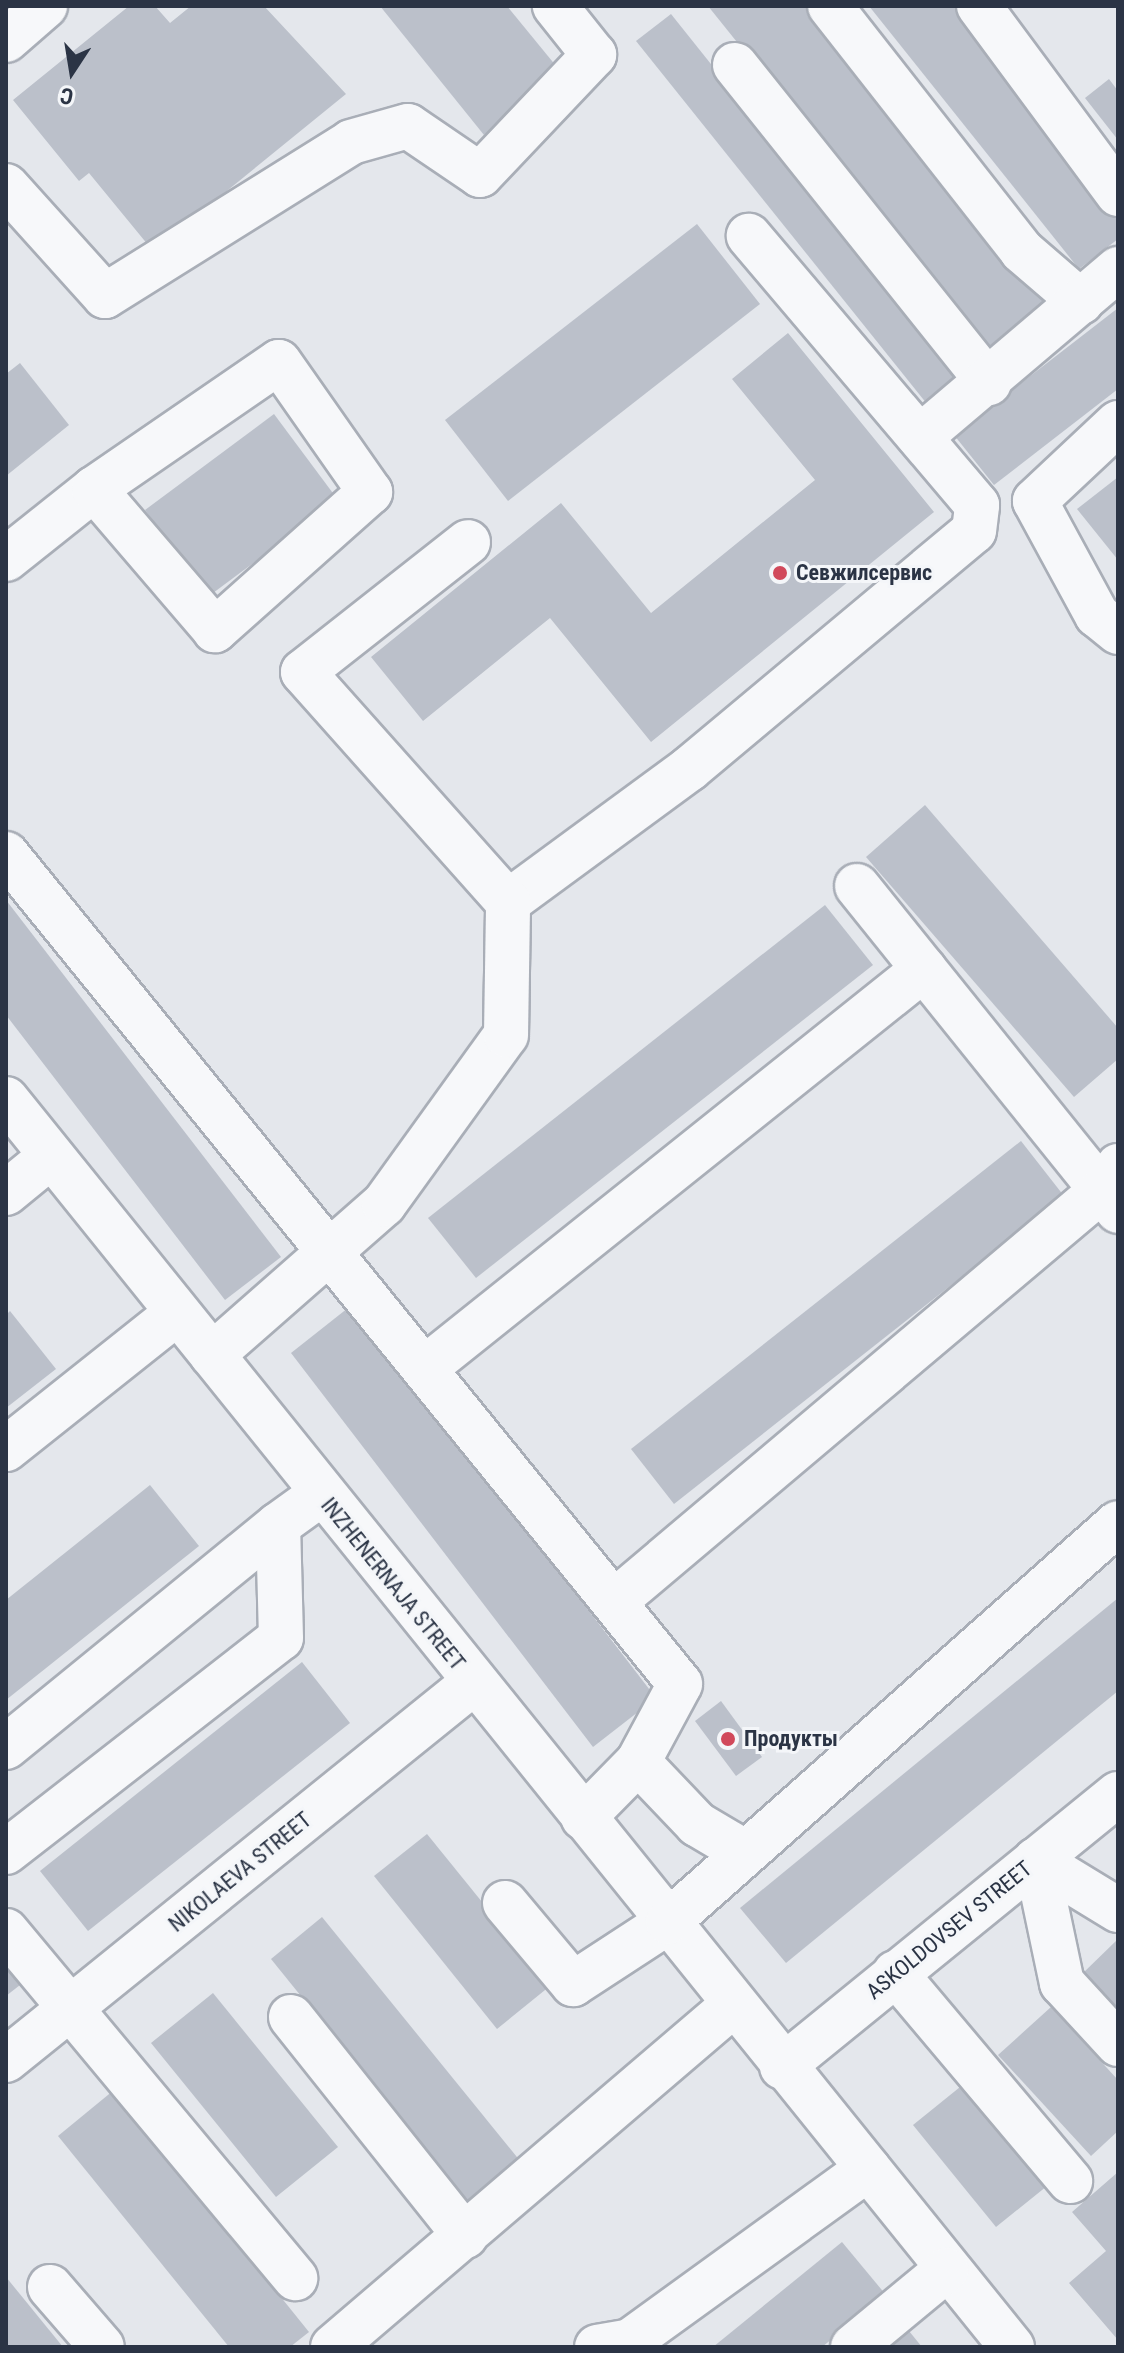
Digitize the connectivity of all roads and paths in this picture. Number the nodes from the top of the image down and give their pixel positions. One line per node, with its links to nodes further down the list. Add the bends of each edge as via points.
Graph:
1 (45, 6): 5 (street)
2 (555, 6): 7 (street, via 594,55 480,175 408,126 351,142 105,296)
3 (830, 6): 11 (street, via 1022,251)
4 (979, 6): 8 (street)
5 (6, 40)
6 (735, 65): 12 (street)
7 (6, 186)
8 (1118, 194)
9 (749, 236): 14 (street)
10 (1118, 269): 11 (street)
11 (1081, 302): 12 (street)
12 (989, 383): 14 (street)
13 (1118, 423): 18 (street, via 1035,501 1097,615)
14 (920, 437): 21 (street, via 977,505 974,531 689,769)
15 (94, 489): 15 (street, via 215,630 370,492 279,362); 17 (street)
16 (468, 542): 21 (street, via 303,672)
17 (6, 559)
18 (1118, 632)
19 (6, 854): 27 (street)
20 (857, 886): 22 (street)
21 (508, 902): 27 (street, via 506,1035 384,1204)
22 (924, 969): 25 (street); 30 (street)
23 (6, 1099): 24 (street, INZHENERNAJA STREET)
24 (51, 1156): 26 (street); 28 (street, INZHENERNAJA STREET)
25 (1113, 1189): 35 (street)
26 (6, 1193)
27 (330, 1255): 29 (street); 30 (street)
28 (177, 1313): 29 (street, INZHENERNAJA STREET); 31 (street)
29 (212, 1355): 32 (street, INZHENERNAJA STREET)
30 (425, 1368): 35 (street)
31 (6, 1449)
32 (321, 1494): 34 (street); 36 (street, INZHENERNAJA STREET)
33 (1118, 1523): 41 (street)
34 (278, 1525): 37 (street); 42 (street, via 281,1638)
35 (615, 1601): 38 (street, via 680,1684)
36 (473, 1683): 40 (street, INZHENERNAJA STREET); 50 (street, NIKOLAEVA STREET)
37 (6, 1747)
38 (638, 1762): 40 (street); 41 (street, via 697,1824)
39 (1118, 1794): 43 (street, ASKOLDOVSEV STREET)
40 (583, 1818): 46 (street, INZHENERNAJA STREET)
41 (741, 1850): 46 (street)
42 (6, 1852)
43 (1036, 1860): 45 (street); 48 (street, ASKOLDOVSEV STREET); 52 (street, via 1062,1983)
44 (505, 1903): 46 (street, via 573,1984)
45 (1118, 1910)
46 (668, 1922): 49 (street, INZHENERNAJA STREET)
47 (6, 1931): 50 (street)
48 (895, 1973): 54 (street, ASKOLDOVSEV STREET); 56 (street)
49 (733, 2005): 54 (street, INZHENERNAJA STREET); 57 (street)
50 (70, 2008): 53 (street, NIKOLAEVA STREET); 59 (street)
51 (291, 2017): 57 (street)
52 (1118, 2044)
53 (6, 2060)
54 (782, 2067): 55 (street, INZHENERNAJA STREET)
55 (868, 2169): 58 (street, INZHENERNAJA STREET); 63 (street, via 630,2341)
56 (1070, 2181)
57 (465, 2236): 62 (street)
58 (946, 2270): 64 (street); 65 (street, INZHENERNAJA STREET)
59 (295, 2278)
60 (50, 2287): 61 (street)
61 (102, 2347)
62 (333, 2347)
63 (597, 2347)
64 (853, 2347)
65 (1012, 2347)

